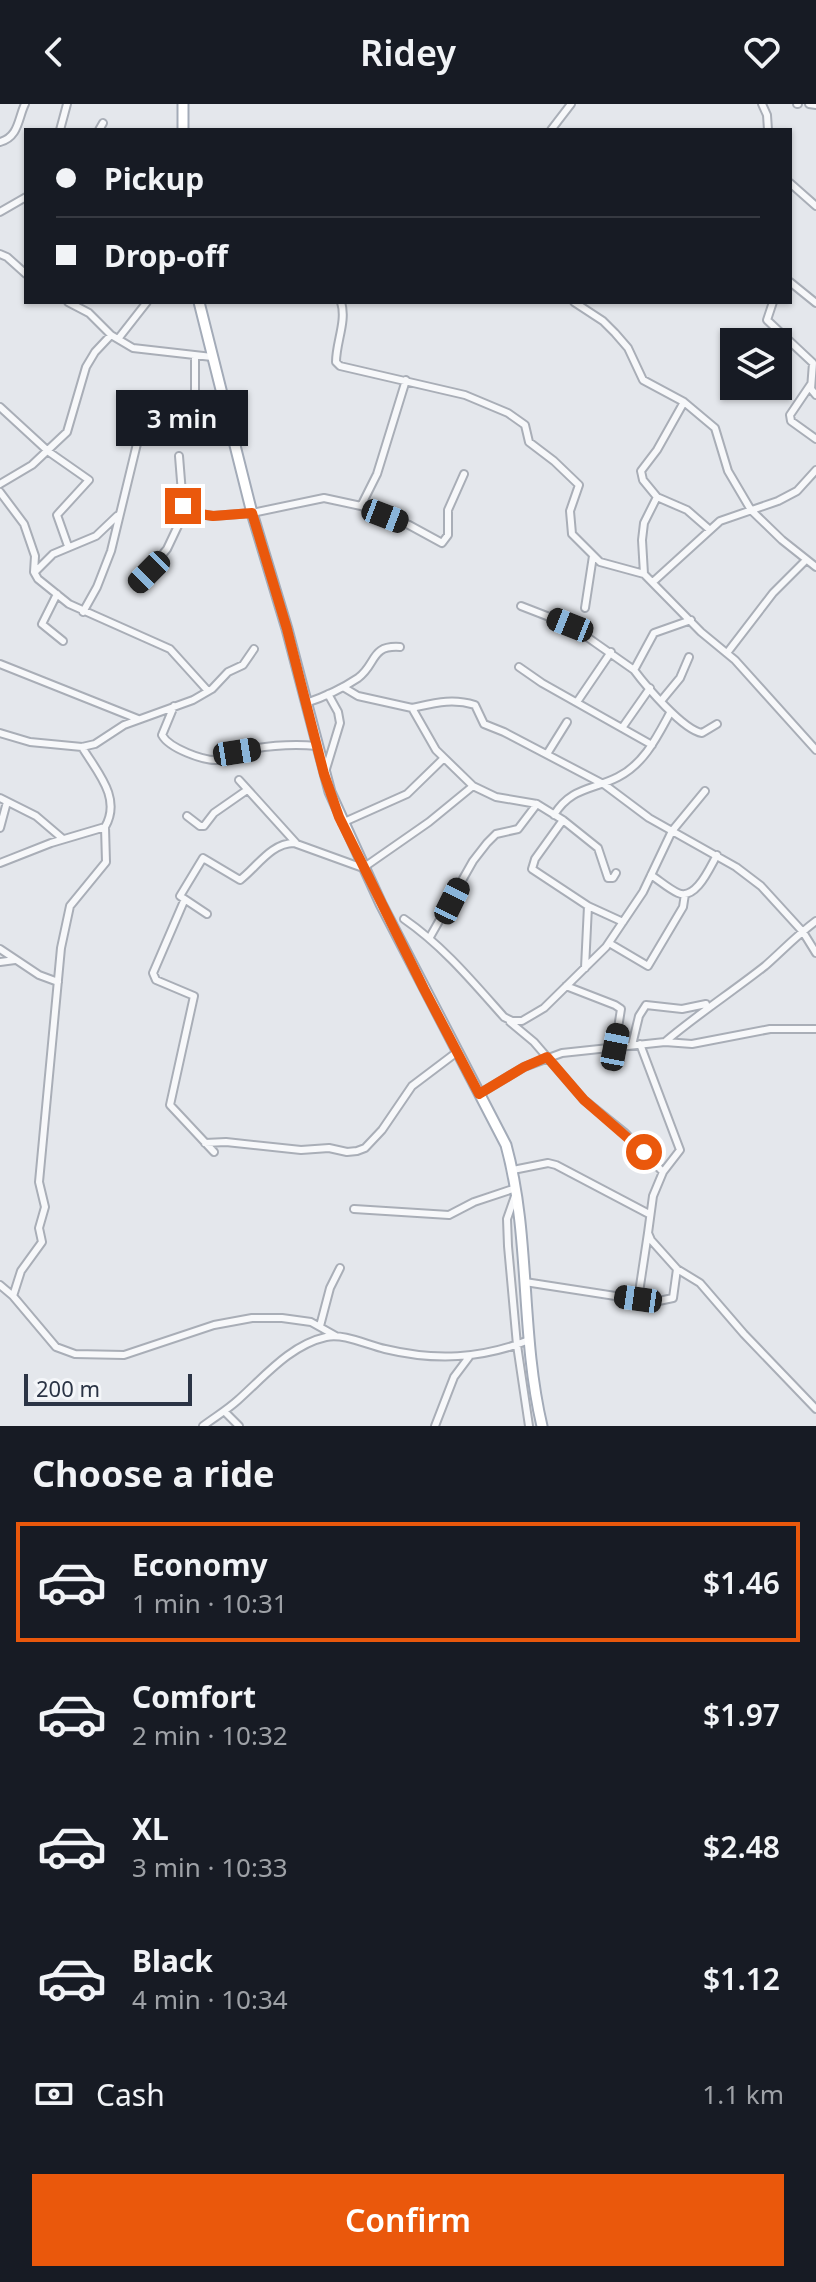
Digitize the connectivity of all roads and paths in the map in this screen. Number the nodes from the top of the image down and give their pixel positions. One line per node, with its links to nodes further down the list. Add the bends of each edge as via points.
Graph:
1 (25, 104): 12 (street, via 16,130)
2 (67, 104): 8 (street)
3 (183, 104): 9 (main road)
4 (571, 104): 10 (street)
5 (809, 104): 7 (street)
6 (764, 105): 11 (street)
7 (816, 105)
8 (61, 128)
9 (183, 128)
10 (553, 128)
11 (768, 128)
12 (0, 142)
13 (792, 185): 15 (street)
14 (24, 198): 16 (street)
15 (816, 206)
16 (0, 212)
17 (0, 254): 18 (street)
18 (24, 270)
19 (792, 284): 20 (street)
20 (816, 303)
21 (72, 304): 27 (street)
22 (145, 304): 27 (street)
23 (199, 304): 29 (main road)
24 (341, 304): 30 (street, via 336,362 350,370)
25 (577, 304): 33 (street, via 615,333 643,380)
26 (772, 304): 31 (street, via 767,320 813,363)
27 (115, 337): 28 (street, via 140,350); 36 (street, via 90,359 69,429)
28 (195, 356): 29 (street); 47 (street, via 193,405 175,418 146,417)
29 (212, 357): 46 (main road)
30 (406, 380): 43 (street, via 377,474); 50 (street, via 465,395 525,425 529,442 579,485 570,524 572,534)
31 (811, 384): 32 (street); 35 (street, via 790,415)
32 (816, 395)
33 (684, 402): 42 (street, via 641,471); 44 (street, via 715,428 728,471)
34 (0, 407): 36 (street)
35 (816, 439)
36 (49, 452): 40 (street); 49 (street, via 89,480 57,515)
37 (179, 456): 45 (street)
38 (816, 470): 44 (street, via 797,491)
39 (464, 474): 43 (street, via 448,510 448,535 442,543)
40 (0, 484)
41 (0, 492): 53 (street, via 24,524 35,556)
42 (657, 497): 48 (street, via 687,510); 54 (street, via 644,523)
43 (361, 506): 46 (street, via 324,498)
44 (751, 510): 48 (street); 51 (street)
45 (185, 511): 46 (street, via 213,516); 56 (street, via 167,549)
46 (252, 513): 77 (main road)
47 (117, 516): 49 (street, via 96,536); 60 (street, via 111,551)
48 (710, 530): 55 (street)
49 (68, 546): 53 (street)
50 (593, 556): 54 (street); 59 (street)
51 (806, 560): 52 (street); 66 (street)
52 (816, 567)
53 (34, 572): 57 (street)
54 (644, 574): 55 (street)
55 (654, 581): 61 (street)
56 (137, 584)
57 (57, 594): 60 (street); 62 (street, via 42,624)
58 (521, 606): 65 (street, via 570,625)
59 (585, 608)
60 (83, 612): 73 (street, via 162,644)
61 (691, 620): 66 (street); 70 (street, via 654,633)
62 (63, 641)
63 (400, 647): 71 (street, via 379,650 362,675)
64 (254, 649): 73 (street, via 243,665)
65 (611, 652): 70 (street); 76 (street)
66 (727, 653): 89 (street)
67 (689, 657): 75 (street)
68 (0, 664): 81 (street)
69 (519, 667): 76 (street)
70 (634, 670): 72 (street)
71 (343, 687): 74 (street); 79 (street, via 353,695)
72 (650, 688): 75 (street); 84 (street)
73 (208, 691): 78 (street)
74 (328, 694): 77 (street); 92 (street, via 340,723)
75 (661, 701): 80 (street)
76 (577, 702): 84 (street)
77 (306, 703): 87 (main road)
78 (174, 706): 81 (street); 87 (street, via 162,735 184,752 218,760 257,748)
79 (412, 708): 90 (street, via 444,701 470,704 478,708 484,724); 91 (street)
80 (670, 713): 83 (street, via 695,732); 86 (street)
81 (138, 719): 88 (street)
82 (567, 722): 90 (street)
83 (717, 724)
84 (622, 728): 86 (street)
85 (0, 733): 88 (street)
86 (652, 745): 94 (street, via 636,764)
87 (317, 746): 92 (main road)
88 (82, 747): 104 (street, via 111,799)
89 (816, 750)
90 (547, 754): 94 (street)
91 (443, 759): 95 (street); 103 (street, via 407,794)
92 (324, 774): 103 (main road)
93 (239, 780): 96 (street)
94 (605, 785): 100 (street, via 571,795); 106 (street)
95 (473, 786): 99 (street, via 496,797); 111 (street)
96 (247, 790): 101 (street, via 204,826); 108 (street)
97 (705, 791): 106 (street)
98 (3, 800): 105 (street); 107 (street, via 43,821)
99 (537, 804): 100 (street); 122 (street, via 518,829 496,834 487,843)
100 (554, 815): 102 (street)
101 (187, 816)
102 (563, 820): 112 (street, via 598,848 608,878); 116 (street, via 532,869)
103 (342, 823): 111 (main road)
104 (105, 827): 107 (street); 129 (street, via 106,862 75,897 66,917)
105 (0, 828)
106 (672, 831): 109 (street); 113 (street)
107 (63, 839): 110 (street)
108 (297, 844): 111 (street); 115 (street, via 282,845 240,880 203,858 181,890)
109 (717, 855): 114 (street, via 704,878); 121 (street, via 755,880)
110 (0, 863)
111 (363, 868): 137 (main road)
112 (616, 873)
113 (651, 875): 114 (street); 120 (street)
114 (685, 894): 123 (street, via 683,907 648,966)
115 (184, 901): 117 (street); 140 (street, via 153,973 156,980 194,996 170,1105)
116 (588, 906): 120 (street); 128 (street)
117 (207, 914)
118 (404, 919): 122 (street)
119 (816, 921): 121 (street)
120 (623, 922): 123 (street)
121 (803, 932): 125 (street); 131 (street)
122 (430, 937): 132 (street)
123 (609, 943): 128 (street)
124 (0, 949): 126 (street)
125 (816, 953)
126 (15, 960): 127 (street); 129 (street)
127 (0, 962)
128 (585, 968): 130 (street)
129 (58, 982): 152 (street, via 39,1182 45,1207 39,1228 42,1242 21,1271)
130 (566, 986): 132 (street, via 522,1021); 136 (street, via 621,1009)
131 (713, 1003): 134 (street); 135 (street, via 682,1009 646,1005 639,1016)
132 (507, 1019): 138 (street)
133 (816, 1029): 134 (street, via 751,1031 692,1044)
134 (665, 1042): 135 (street)
135 (636, 1044): 136 (street); 143 (street, via 680,1149)
136 (615, 1047): 138 (street)
137 (457, 1052): 139 (main road); 140 (street, via 412,1086 382,1130 357,1151)
138 (547, 1057): 139 (street); 143 (street, via 584,1100)
139 (479, 1094): 142 (main road)
140 (205, 1143): 141 (street)
141 (214, 1152)
142 (513, 1170): 144 (main road); 146 (street, via 556,1165)
143 (663, 1172): 146 (street)
144 (516, 1191): 145 (street, via 449,1215); 150 (main road); 157 (street, via 507,1219)
145 (354, 1209)
146 (649, 1214): 147 (street)
147 (648, 1233): 149 (street); 153 (street)
148 (340, 1268): 154 (street)
149 (677, 1269): 153 (street, via 673,1298); 160 (street, via 700,1283)
150 (525, 1282): 153 (street); 156 (main road)
151 (0, 1285): 152 (street)
152 (13, 1296): 154 (street, via 56,1347 75,1354 124,1355 252,1318)
153 (638, 1299)
154 (320, 1326): 155 (street)
155 (336, 1336): 158 (street, via 388,1350); 162 (street, via 278,1362)
156 (529, 1340): 157 (street); 167 (main road)
157 (517, 1345): 158 (street); 166 (street)
158 (469, 1357): 165 (street, via 454,1377)
159 (816, 1394): 160 (street)
160 (809, 1400): 161 (street)
161 (816, 1409)
162 (224, 1411): 163 (street); 164 (street)
163 (203, 1426)
164 (239, 1426)
165 (435, 1426)
166 (529, 1426)
167 (542, 1426)

